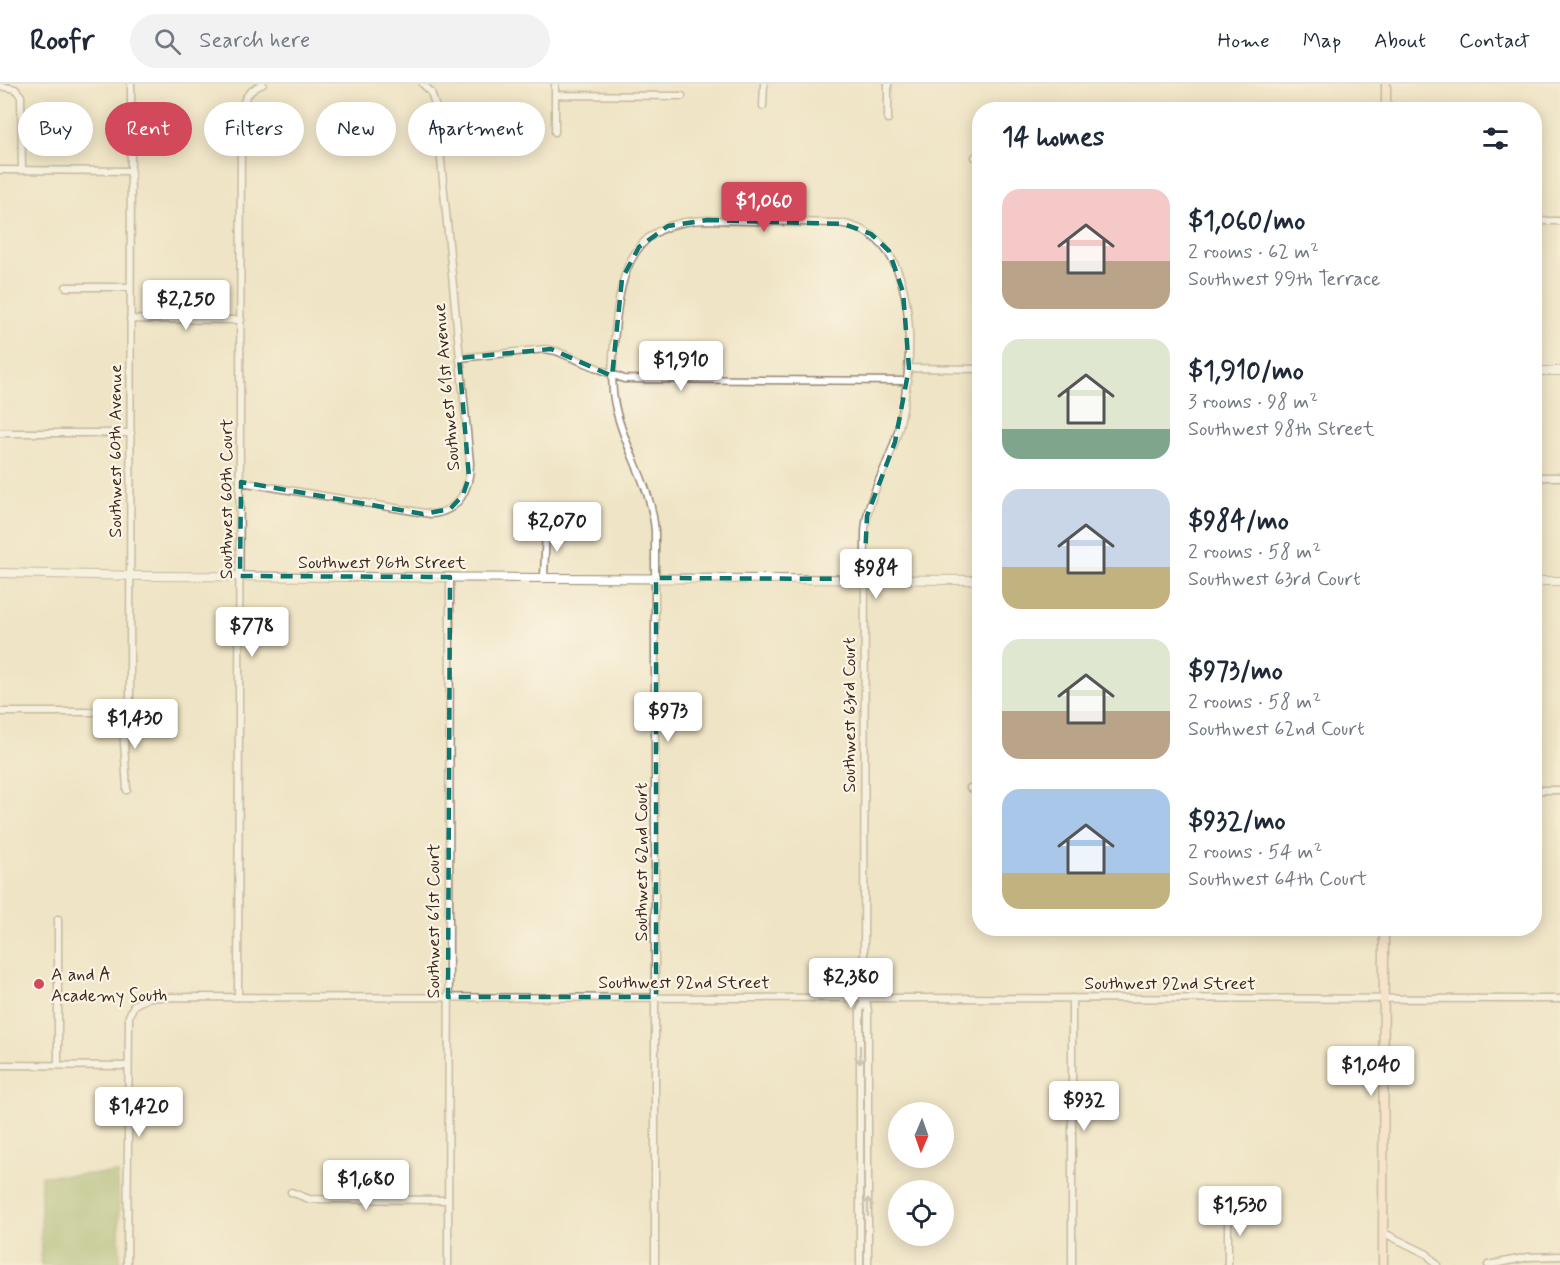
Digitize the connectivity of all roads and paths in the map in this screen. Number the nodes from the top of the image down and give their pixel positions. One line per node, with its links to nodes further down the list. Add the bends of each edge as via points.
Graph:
1 (131, 84): 17 (street, Southwest 60th Avenue)
2 (263, 84): 24 (street, Southwest 60th Court, via 247,93 242,109)
3 (423, 84): 25 (street, Southwest 61st Avenue, via 435,101)
4 (555, 84): 9 (street)
5 (764, 84): 12 (street)
6 (888, 84): 13 (street)
7 (1386, 84): 11 (main road)
8 (0, 86): 16 (street, via 18,90 22,99)
9 (555, 95): 10 (street); 14 (street)
10 (682, 96)
11 (1386, 102)
12 (763, 106)
13 (888, 119)
14 (555, 132)
15 (0, 170): 16 (street)
16 (22, 170): 17 (street)
17 (131, 171): 21 (street, Southwest 60th Avenue)
18 (1542, 221): 19 (street)
19 (1560, 221)
20 (871, 234): 26 (street, Southwest 63rd Court, via 889,251 899,270); 30 (street, Southwest 62nd Court, via 838,223 707,219 659,229 639,247 622,279)
21 (130, 286): 22 (street); 23 (street, Southwest 60th Avenue)
22 (66, 287)
23 (130, 319): 24 (street); 33 (street, Southwest 60th Avenue)
24 (241, 320): 36 (street, Southwest 60th Court)
25 (459, 358): 30 (street, via 551,349); 36 (street, Southwest 61st Avenue, via 469,477 463,495 450,509 423,514)
26 (909, 368): 27 (street); 31 (street, Southwest 63rd Court)
27 (972, 369)
28 (1542, 371): 29 (street)
29 (1560, 371)
30 (613, 376): 31 (street); 43 (street, Southwest 62nd Court, via 614,402 621,426 651,497)
31 (908, 381): 44 (street, Southwest 63rd Court, via 895,442 867,516)
32 (0, 433): 33 (street)
33 (131, 433): 39 (street, Southwest 60th Avenue)
34 (1542, 477): 35 (street)
35 (1560, 477)
36 (241, 482): 40 (street, Southwest 60th Court)
37 (546, 528): 42 (street)
38 (0, 573): 39 (street, Southwest 96th Street)
39 (130, 575): 40 (street, Southwest 96th Street); 48 (street, Southwest 60th Avenue, via 130,703)
40 (240, 576): 41 (street, Southwest 96th Street); 55 (street, Southwest 60th Court)
41 (450, 577): 42 (street, Southwest 96th Street); 56 (street, Southwest 61st Court)
42 (544, 577): 43 (street, Southwest 96th Street)
43 (656, 578): 44 (street, Southwest 96th Street); 57 (street, Southwest 62nd Court)
44 (864, 579): 45 (street, Southwest 96th Street); 58 (street, Southwest 63rd Court)
45 (972, 580)
46 (1542, 581): 47 (street)
47 (1560, 581)
48 (124, 710): 49 (street); 50 (street, Southwest 60th Avenue)
49 (0, 712)
50 (127, 790)
51 (1542, 790): 52 (street)
52 (1560, 790)
53 (58, 919): 63 (street)
54 (1384, 936): 60 (main road)
55 (238, 997): 56 (street, Southwest 92nd Street); 64 (street, Southwest 92nd Street, via 149,997 134,1005 129,1016)
56 (448, 997): 57 (street, Southwest 92nd Street); 70 (street, Southwest 61st Court)
57 (656, 997): 58 (street, Southwest 92nd Street); 78 (street, Southwest 62nd Court)
58 (865, 997): 59 (street, Southwest 92nd Street); 65 (street, Southwest 63rd Court, one-way to 65, via 860,1011); 66 (street, Southwest 63rd Court)
59 (1072, 998): 60 (street, Southwest 92nd Street); 81 (street)
60 (1384, 999): 61 (street, Southwest 92nd Street); 72 (main road)
61 (1560, 999)
62 (0, 1065): 63 (street)
63 (58, 1065): 64 (street)
64 (128, 1066): 76 (street)
65 (860, 1084): 66 (street); 67 (street, Southwest 63rd Court)
66 (868, 1084): 68 (street, Southwest 63rd Court)
67 (860, 1165): 68 (street); 73 (street, Southwest 63rd Court)
68 (868, 1165): 74 (street, Southwest 63rd Court, one-way to 68)
69 (291, 1192): 70 (street, via 309,1199)
70 (448, 1200): 77 (street, Southwest 61st Court)
71 (1228, 1208): 82 (street)
72 (1384, 1233): 83 (main road); 84 (street, via 1427,1254)
73 (860, 1244): 74 (street); 79 (street, Southwest 63rd Court)
74 (868, 1244): 80 (street, Southwest 63rd Court)
75 (1560, 1256): 85 (street)
76 (127, 1265)
77 (448, 1265)
78 (655, 1265)
79 (860, 1265)
80 (868, 1265)
81 (1072, 1265)
82 (1228, 1265)
83 (1383, 1265)
84 (1437, 1265)
85 (1488, 1265)

